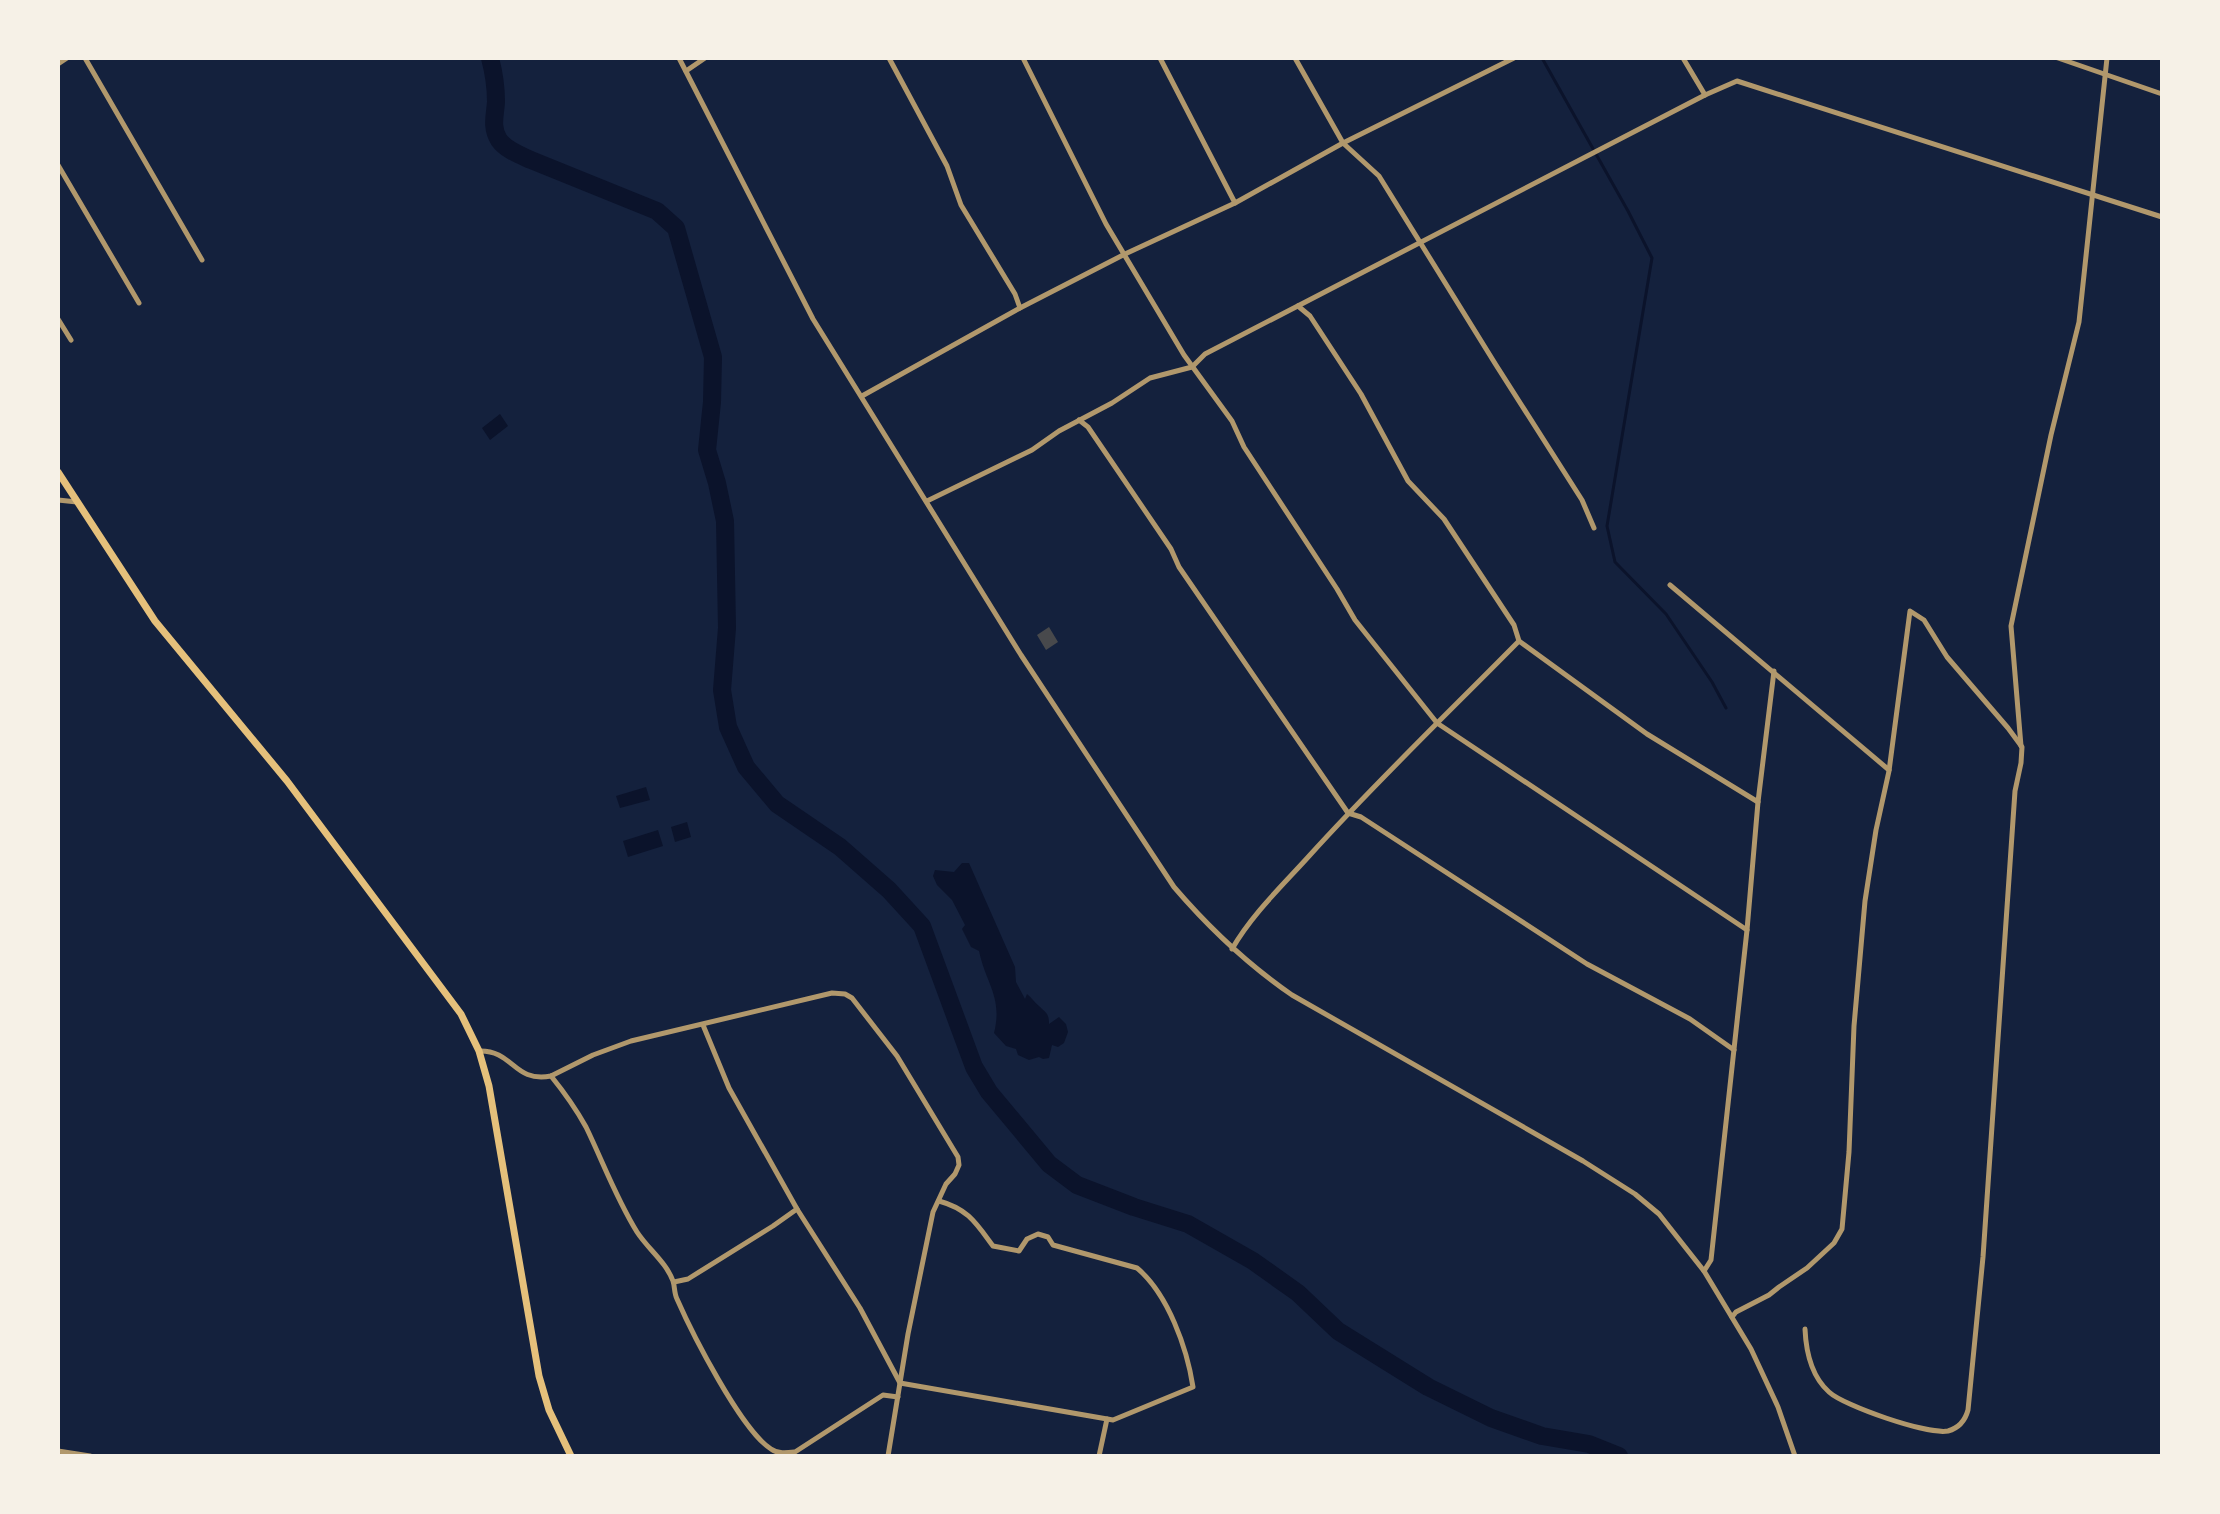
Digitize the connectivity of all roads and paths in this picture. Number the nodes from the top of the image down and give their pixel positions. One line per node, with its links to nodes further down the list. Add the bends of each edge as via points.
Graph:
1 (67, 58): 13 (street)
2 (85, 58): 25 (street)
3 (679, 58): 14 (street)
4 (705, 58): 14 (street)
5 (889, 58): 28 (street, via 947,166 961,205)
6 (1023, 58): 24 (street)
7 (1160, 58): 21 (street)
8 (1295, 58): 18 (street)
9 (1514, 58): 18 (street)
10 (1683, 58): 17 (street)
11 (2058, 58): 15 (street)
12 (2107, 58): 15 (street)
13 (58, 64)
14 (686, 71): 32 (street, via 813,319)
15 (2105, 74): 16 (street); 20 (street)
16 (2162, 94)
17 (1705, 95): 20 (street, via 1737,81); 23 (street)
18 (1343, 143): 21 (street); 23 (street, via 1379,176)
19 (58, 165): 26 (street)
20 (2092, 196): 22 (street); 43 (street, via 2079,322 2011,626)
21 (1235, 203): 24 (street)
22 (2162, 217)
23 (1419, 242): 27 (street); 38 (street, via 1582,500)
24 (1125, 254): 28 (street); 31 (street)
25 (202, 260)
26 (139, 303)
27 (1298, 306): 31 (street, via 1205,354); 40 (street, via 1361,394 1408,481 1444,519 1514,625)
28 (1020, 308): 32 (street)
29 (58, 319): 30 (street)
30 (71, 340)
31 (1192, 367): 33 (street, via 1150,378); 42 (street, via 1232,421 1355,620)
32 (862, 396): 36 (street)
33 (1079, 420): 36 (street, via 1032,450); 46 (street)
34 (58, 472): 37 (main road)
35 (58, 500): 37 (street)
36 (927, 501): 48 (street, via 1152,856)
37 (77, 502): 51 (main road, via 155,621 367,886 461,1014)
38 (1594, 528)
39 (1670, 585): 41 (street)
40 (1519, 641): 42 (street); 45 (street, via 1647,734)
41 (1774, 671): 44 (street); 45 (street)
42 (1437, 723): 46 (street); 47 (street)
43 (2022, 747): 44 (street, via 1947,657 1924,620 1910,611); 58 (street, via 1983,1257 1965,1419 1944,1432 1926,1431 1830,1394 1813,1373)
44 (1889, 771): 57 (street, via 1865,901 1842,1229 1807,1268)
45 (1758, 802): 47 (street)
46 (1348, 813): 48 (street); 50 (street)
47 (1747, 930): 50 (street)
48 (1232, 949): 55 (street, via 1292,995 1635,1194 1659,1214)
49 (703, 1025): 52 (street, via 631,1041); 53 (street, via 832,993 852,998 897,1056 958,1157 959,1165); 54 (street, via 729,1088)
50 (1734, 1050): 55 (street, via 1711,1260)
51 (479, 1051): 52 (street, via 504,1056 523,1074); 64 (main road, via 539,1376)
52 (551, 1076): 56 (street, via 585,1126 638,1234)
53 (939, 1201): 59 (street, via 921,1265); 61 (street, via 973,1218 993,1246 1019,1251 1038,1234 1053,1245 1137,1268 1147,1276 1179,1330 1193,1387)
54 (797, 1209): 56 (street, via 688,1279); 59 (street)
55 (1704, 1271): 57 (street)
56 (674, 1282): 60 (street, via 675,1295 733,1402 772,1450 795,1452 883,1395)
57 (1732, 1317): 67 (street, via 1768,1384)
58 (1805, 1329)
59 (900, 1383): 60 (street); 61 (street)
60 (898, 1397): 65 (street)
61 (1107, 1419): 66 (street)
62 (58, 1451): 63 (street)
63 (90, 1456)
64 (571, 1456)
65 (888, 1456)
66 (1099, 1456)
67 (1795, 1456)

